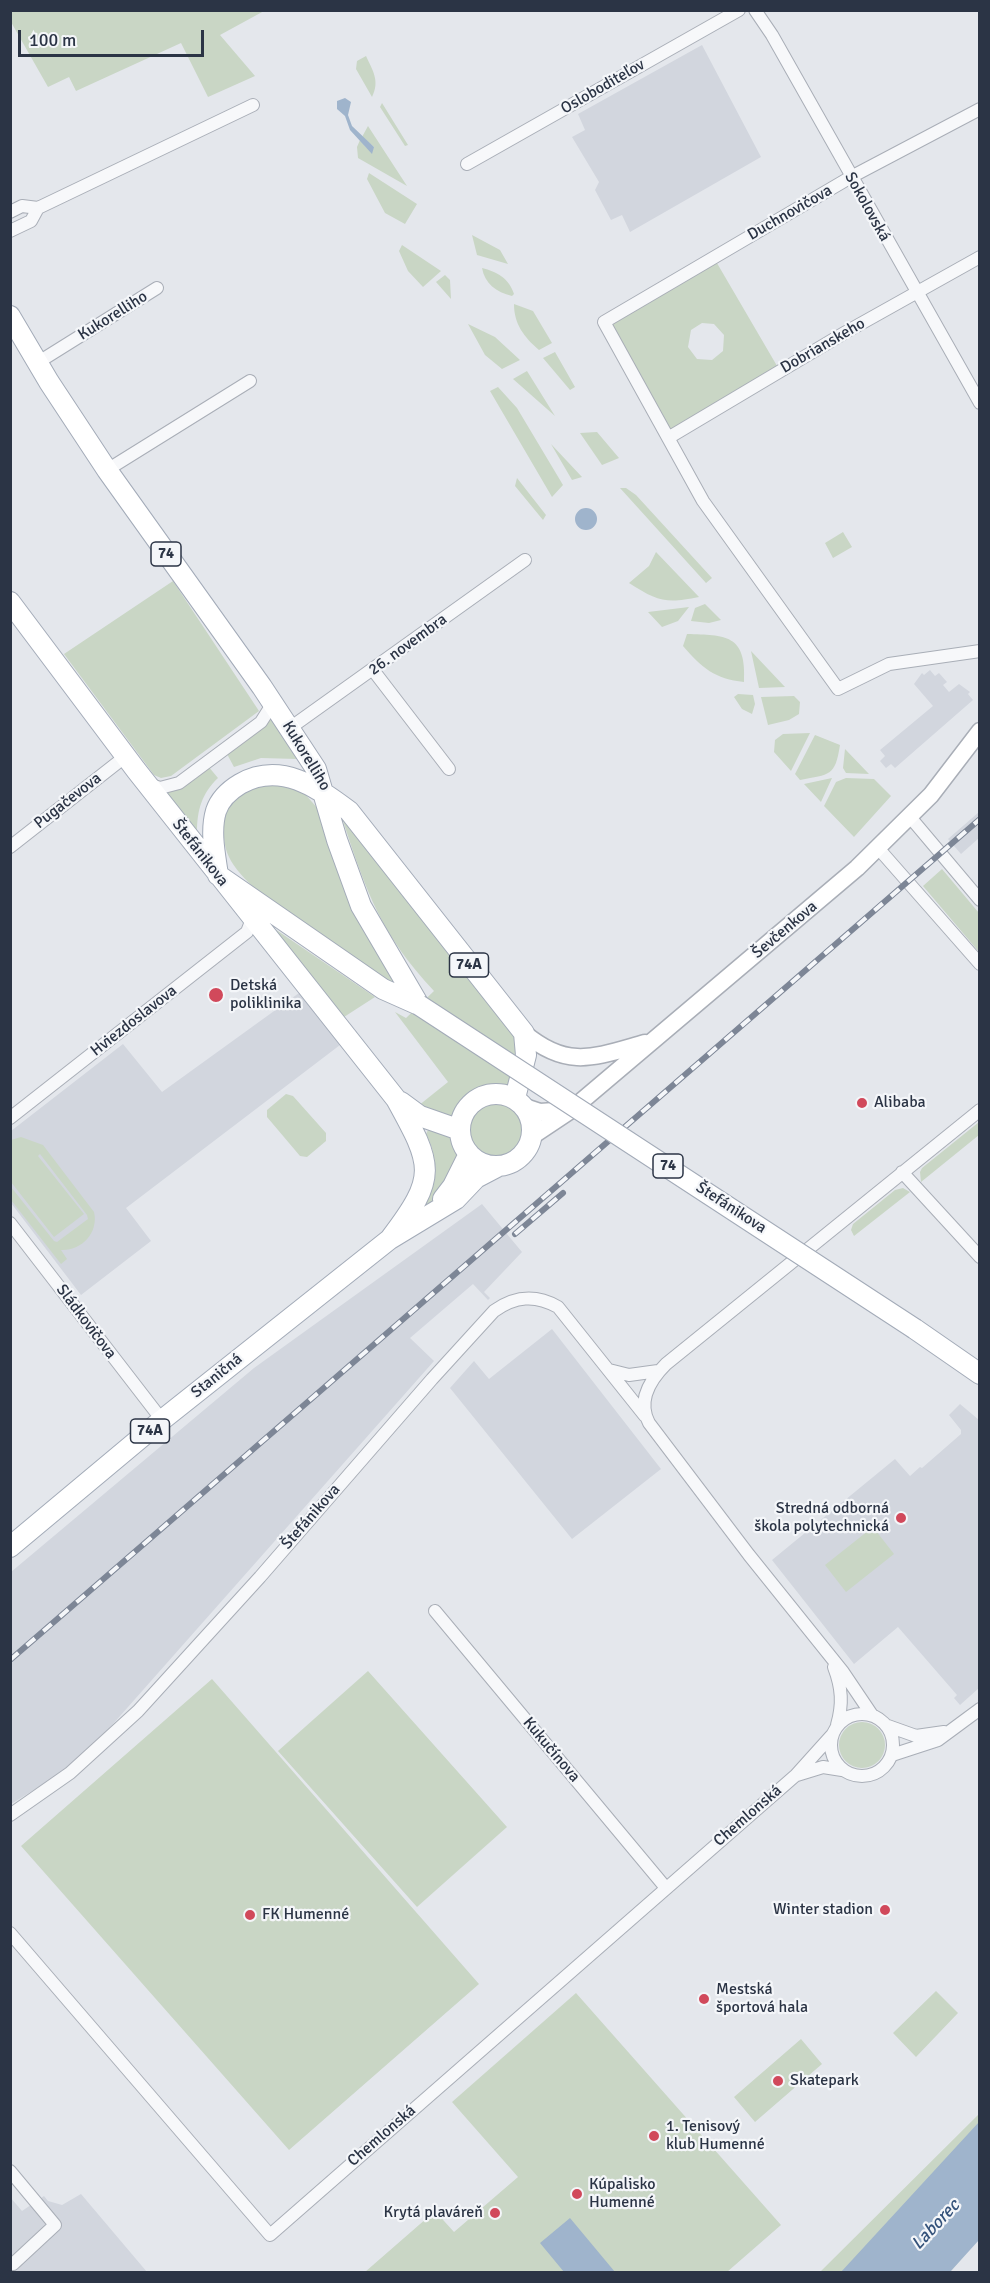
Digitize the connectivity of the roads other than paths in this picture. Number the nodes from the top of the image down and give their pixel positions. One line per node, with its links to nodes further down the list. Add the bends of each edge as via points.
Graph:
1 (739, 10): 5 (street, Osloboditeľov)
2 (755, 10): 6 (street, Sokolovská)
3 (253, 105): 7 (street)
4 (980, 109): 6 (street, Duchnovičova)
5 (466, 164)
6 (851, 177): 12 (street, Sokolovská); 17 (street, Duchnovičova, via 604,322)
7 (38, 208): 8 (street, via 22,206); 9 (street, via 31,221)
8 (10, 212)
9 (12, 232)
10 (980, 257): 12 (street, Dobrianskeho)
11 (157, 288): 14 (street, Kukorelliho)
12 (915, 292): 16 (street, Sokolovská); 17 (street, Dobrianskeho)
13 (10, 316): 14 (main road, Kukorelliho / 74)
14 (37, 363): 18 (main road, Kukorelliho / 74)
15 (250, 381): 18 (street)
16 (980, 404)
17 (668, 438): 21 (street, via 703,501 838,689 889,664)
18 (107, 470): 23 (main road, Kukorelliho / 74)
19 (525, 560): 22 (street, 26. novembra)
20 (10, 602): 26 (main road, Štefánikova / 74)
21 (980, 651)
22 (373, 670): 24 (street, 26. novembra); 27 (street)
23 (273, 703): 24 (main road, Kukorelliho / 74); 28 (street, via 261,722 179,783 160,788)
24 (290, 728): 29 (main road, Kukorelliho / 74, via 316,769)
25 (980, 731): 30 (main road, Ševčenkova)
26 (126, 756): 28 (main road, Štefánikova / 74); 31 (street, Pugačevova)
27 (449, 769)
28 (147, 784): 33 (main road, Štefánikova / 74)
29 (323, 791): 33 (main road, via 292,777 276,775 245,781 234,788 223,798 214,825); 37 (main road, 74, via 361,906); 38 (main road, Kukorelliho / 74A, via 349,810)
30 (910, 817): 32 (main road, Ševčenkova); 34 (street)
31 (10, 847)
32 (878, 848): 36 (street); 39 (main road, Ševčenkova)
33 (218, 874): 35 (main road, Štefánikova / 74A); 37 (main road, 74, via 383,989)
34 (980, 900)
35 (252, 919): 40 (main road, Štefánikova / 74A); 44 (street, Hviezdoslavova, via 247,932)
36 (980, 964)
37 (419, 1005): 56 (main road, Štefánikova / 74, bridge)
38 (524, 1033): 39 (main road, via 543,1050 593,1058); 41 (main road, via 526,1055)
39 (649, 1042): 42 (main road, Ševčenkova)
40 (396, 1099): 45 (main road, 74A, via 420,1116); 52 (main road, 74A, via 422,1146 426,1171 415,1206)
41 (520, 1103): 42 (main road, via 540,1112); 45 (main road, via 499,1094 478,1098 466,1109); 46 (main road, via 532,1121)
42 (571, 1110): 46 (main road, Ševčenkova)
43 (980, 1110): 49 (street)
44 (10, 1118)
45 (460, 1130): 47 (main road)
46 (532, 1136): 48 (main road, 74A, via 518,1160)
47 (469, 1154): 48 (main road, via 482,1164); 50 (main road, 74A, via 453,1186)
48 (497, 1167): 50 (main road, 74A, via 476,1178 456,1199)
49 (902, 1172): 53 (street); 55 (street)
50 (431, 1215): 52 (main road, Staničná / 74A)
51 (10, 1223): 58 (street, Sládkovičova)
52 (390, 1239): 58 (main road, Staničná / 74A)
53 (980, 1257)
54 (608, 1369): 55 (street, via 629,1376); 57 (street, Štefánikova); 70 (street, Štefánikova, via 558,1307 549,1302 526,1297 494,1311 138,1711 70,1773)
55 (658, 1371): 57 (street, via 645,1394)
56 (980, 1374)
57 (645, 1416): 61 (street, Štefánikova)
58 (162, 1420): 59 (main road, Staničná / 74A)
59 (10, 1547)
60 (435, 1611): 71 (street, Kukučínova)
61 (831, 1660): 63 (street, Štefánikova); 65 (street, Štefánikova, via 840,1682 842,1705)
62 (980, 1709): 66 (street)
63 (872, 1715): 64 (street); 65 (street, via 852,1715)
64 (888, 1726): 66 (street, via 916,1736); 67 (street, via 893,1736)
65 (835, 1730): 68 (street, via 832,1753); 69 (street, Chemlonská)
66 (954, 1730): 67 (street, via 938,1740)
67 (892, 1755): 68 (street, via 881,1771 872,1775 851,1775)
68 (842, 1770): 69 (street, Chemlonská, via 823,1767)
69 (796, 1775): 71 (street, Chemlonská)
70 (10, 1815)
71 (666, 1888): 72 (street, Chemlonská, via 270,2235)
72 (10, 1933)
73 (10, 2171): 74 (street, via 55,2225)
74 (13, 2264)

